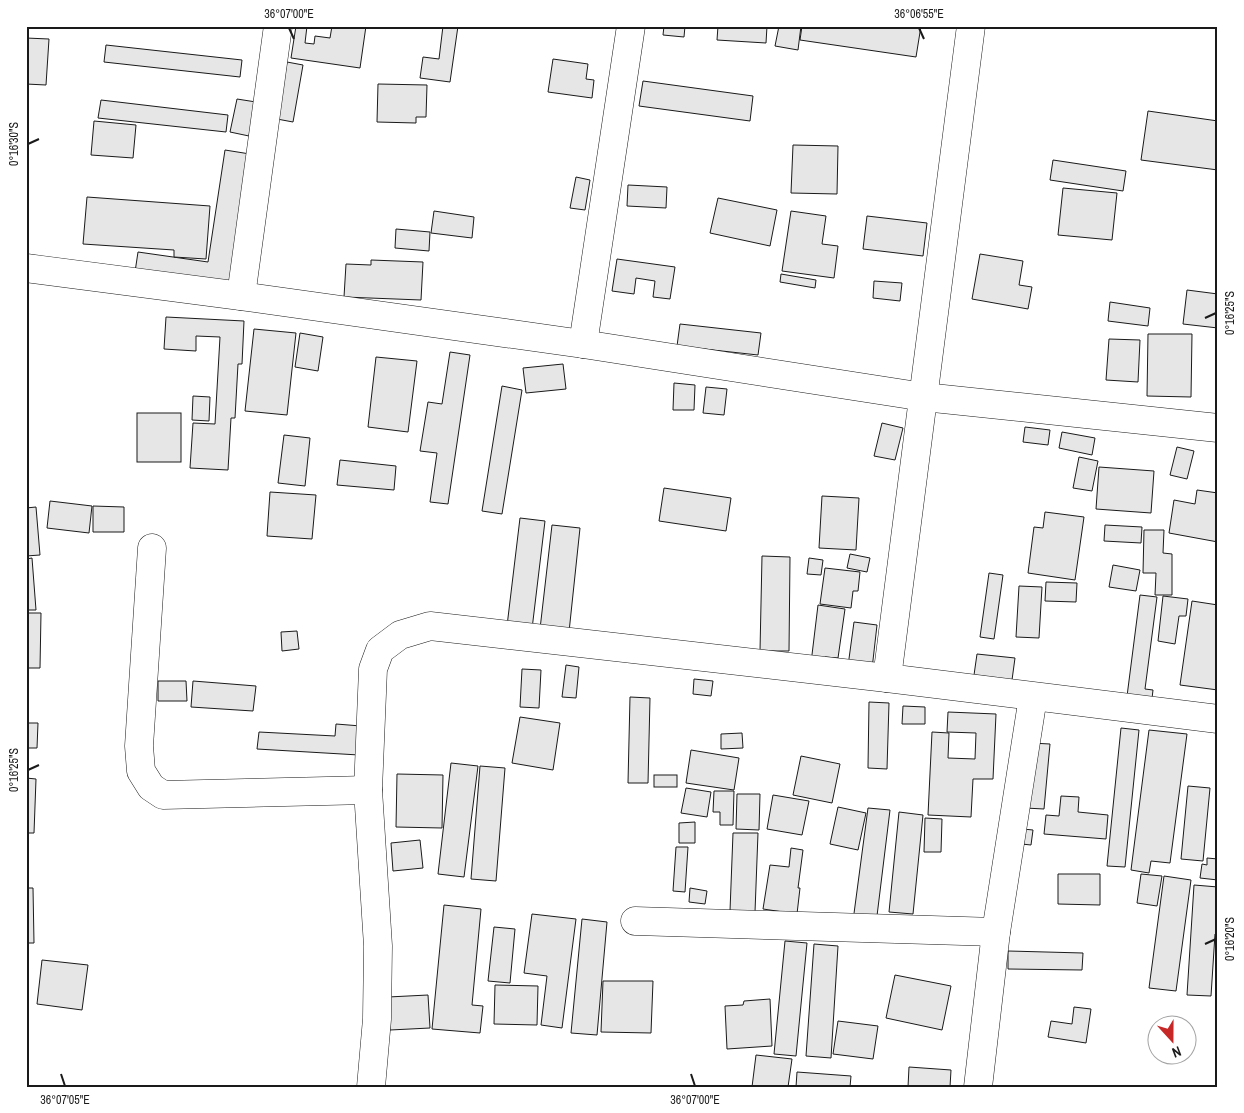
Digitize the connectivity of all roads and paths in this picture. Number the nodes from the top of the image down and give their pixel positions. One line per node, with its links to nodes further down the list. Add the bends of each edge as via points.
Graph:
1 (278, 26): 5 (street)
2 (631, 26): 6 (street)
3 (971, 26): 7 (street)
4 (26, 268): 5 (street)
5 (241, 296): 6 (street)
6 (584, 344): 7 (street)
7 (924, 397): 8 (street); 10 (street)
8 (1218, 428)
9 (152, 548): 13 (street, via 139,746 141,771 151,787 163,796)
10 (887, 678): 11 (street); 13 (street, via 430,626 400,635 380,650 373,669)
11 (1033, 697): 12 (street); 15 (street)
12 (1218, 719)
13 (368, 790): 16 (street, via 378,946 378,1019)
14 (635, 921): 15 (street)
15 (996, 932): 17 (street)
16 (371, 1087)
17 (978, 1087)

